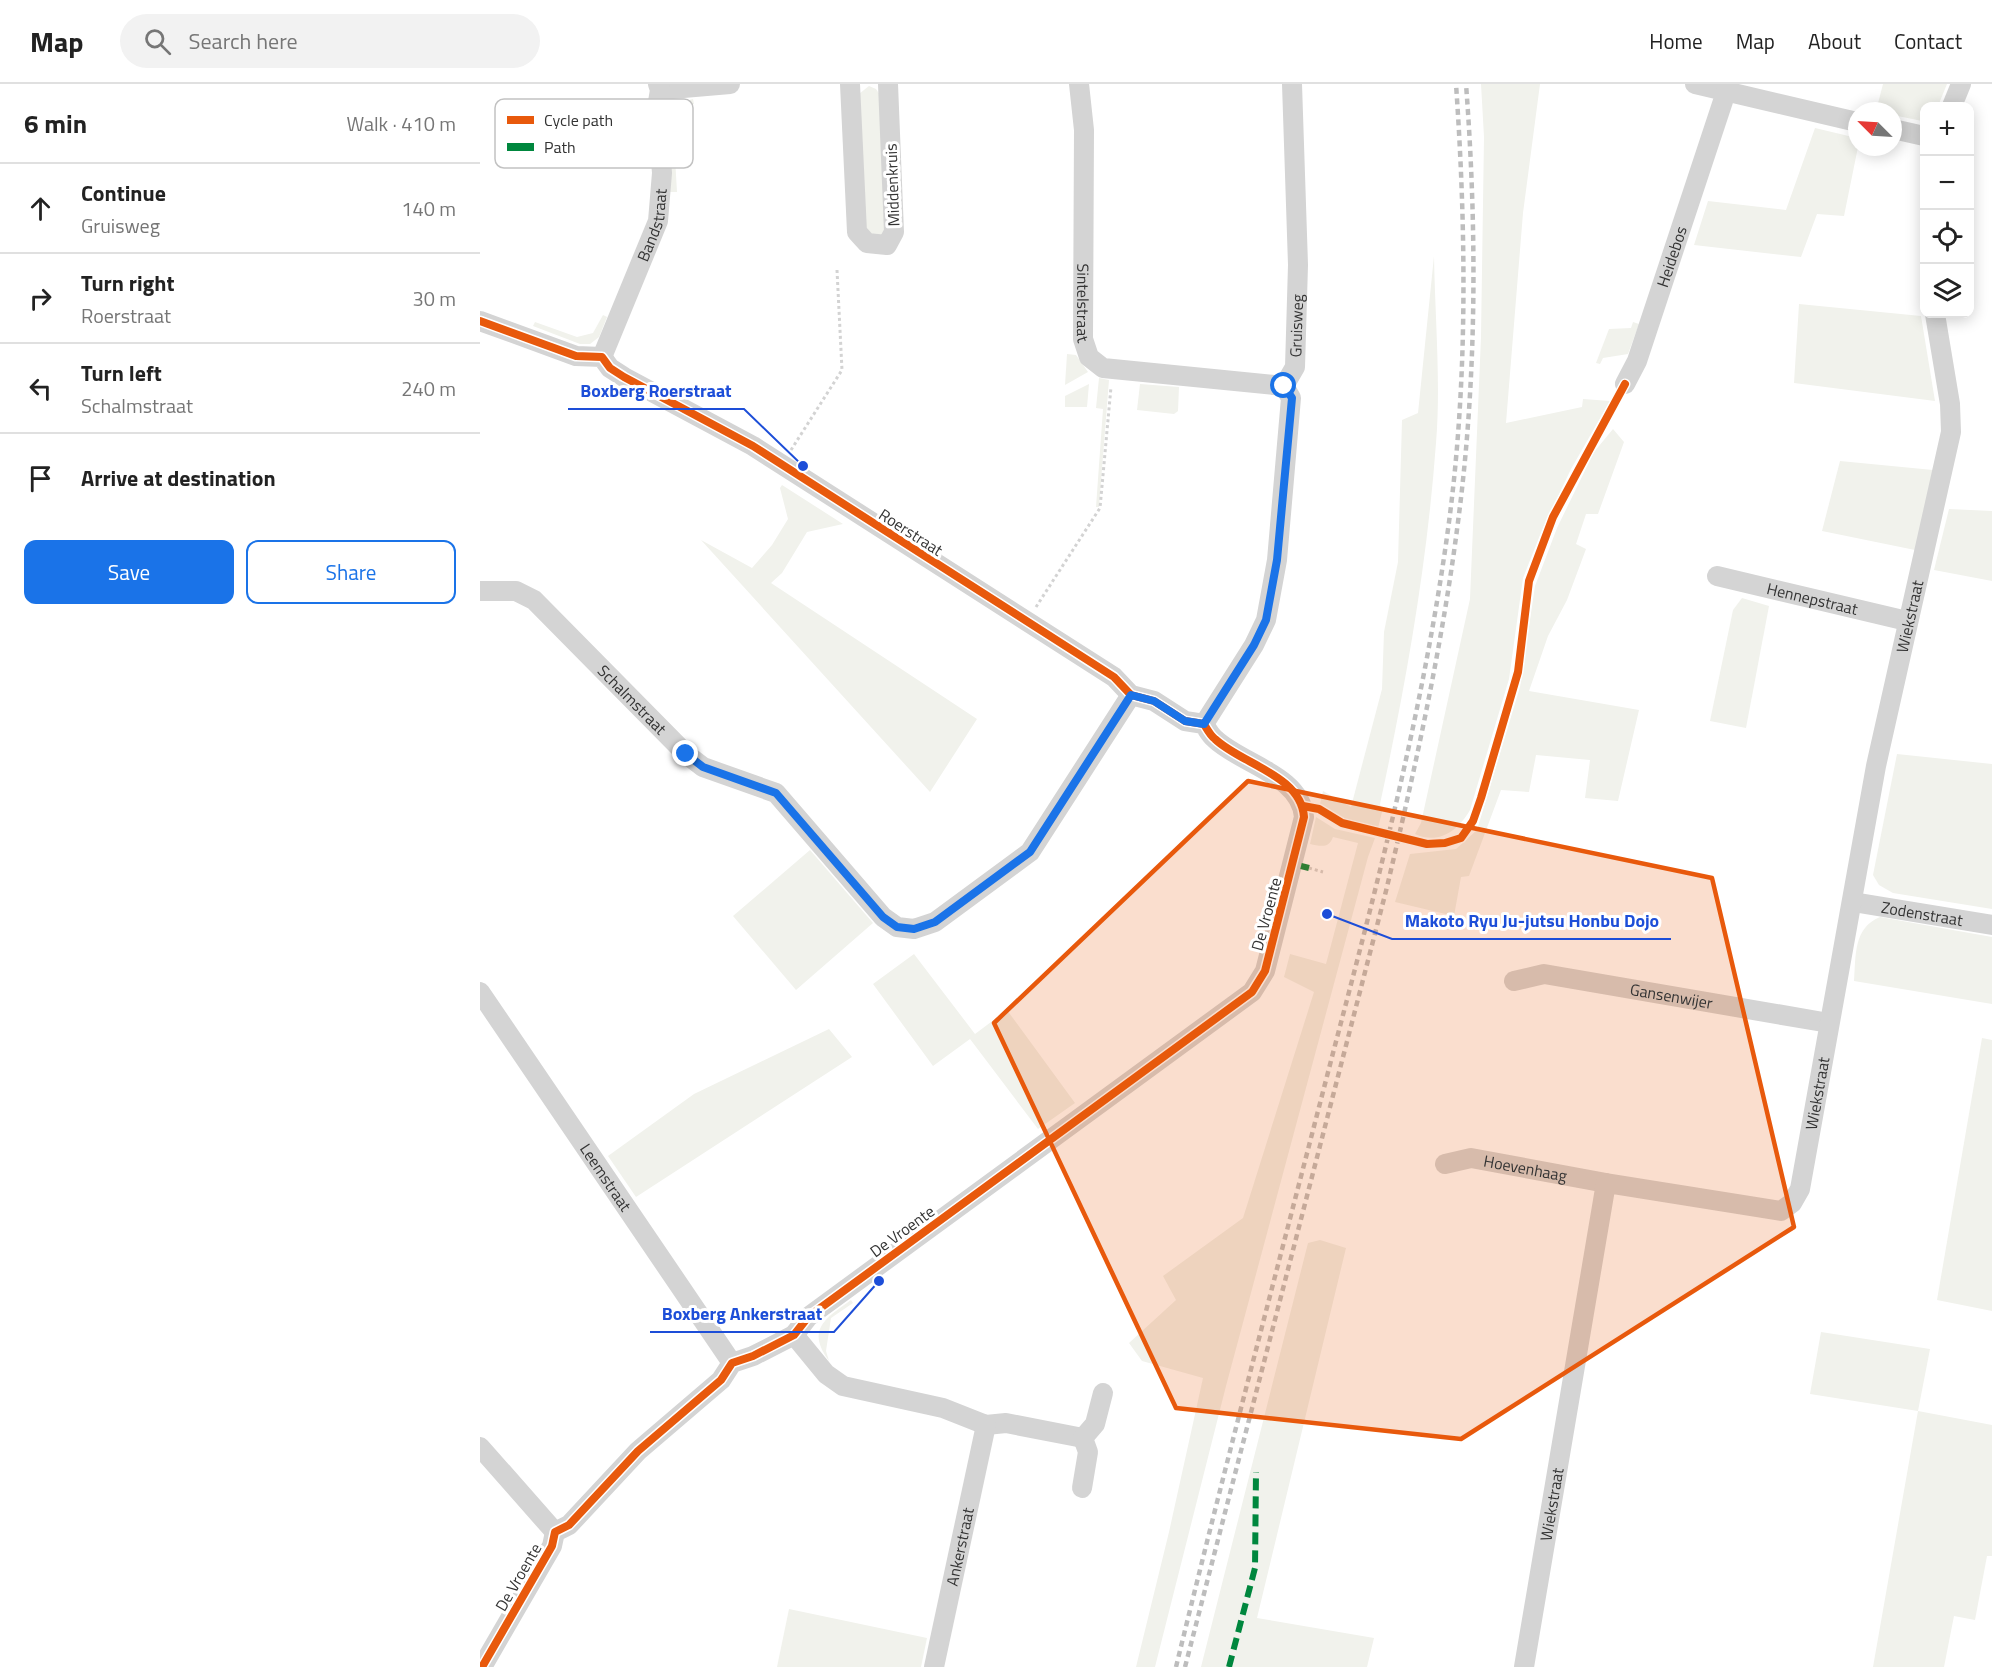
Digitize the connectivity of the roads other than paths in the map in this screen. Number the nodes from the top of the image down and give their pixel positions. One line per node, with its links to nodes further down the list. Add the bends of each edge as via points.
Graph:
1 (730, 84): 8 (street)
2 (850, 84): 3 (street, Middenkruis, via 857,232 867,243 887,245 894,232)
3 (888, 84)
4 (1079, 84): 19 (street, Sintelstraat, via 1084,130 1083,339 1089,357 1103,368)
5 (1292, 84): 19 (street, Gruisweg, via 1298,265 1294,367)
6 (1695, 84): 9 (street)
7 (1961, 84): 10 (street)
8 (659, 87)
9 (1726, 92): 11 (street); 18 (street, Heidebos)
10 (1954, 102)
11 (1848, 120)
12 (1902, 131): 13 (street)
13 (1920, 135)
14 (660, 168): 17 (street, Bandstraat, via 658,221)
15 (1936, 318): 22 (street, Wiekstraat, via 1951,432)
16 (480, 321): 17 (street, via 576,356)
17 (602, 357): 23 (street, Roerstraat, via 624,377 753,446 1114,677)
18 (1625, 384)
19 (1284, 386): 24 (street, via 1292,398 1277,560 1266,620)
20 (1717, 576): 22 (street, Hennepstraat)
21 (480, 591): 23 (street, Schalmstraat, via 516,591 534,600 694,760 703,767 776,793 883,917 897,927 914,929 935,922 1030,852)
22 (1907, 621): 26 (street, Wiekstraat, via 1876,766)
23 (1131, 695): 24 (street, Roerstraat, via 1154,701 1185,721)
24 (1204, 724): 25 (street, Roerstraat, via 1214,739 1290,789)
25 (1303, 806): 33 (street, De Vroente, via 1302,828 1265,970 1252,992 808,1317)
26 (1853, 902): 27 (street, Zodenstraat); 30 (street, Wiekstraat)
27 (1992, 925)
28 (1514, 981): 30 (street, Gansenwijer, via 1544,974)
29 (480, 992): 34 (street, Leemstraat)
30 (1829, 1023): 32 (street, Wiekstraat, via 1800,1189 1781,1212)
31 (1445, 1164): 32 (street, Hoevenhaag, via 1471,1158)
32 (1606, 1182): 43 (street, Wiekstraat)
33 (794, 1335): 34 (street, De Vroente); 36 (street, via 826,1374 843,1386 943,1408)
34 (732, 1363): 40 (street, De Vroente, via 721,1380 638,1451 569,1525)
35 (1102, 1393): 37 (street, via 1095,1424)
36 (986, 1425): 37 (street, via 1006,1423); 42 (street, Ankerstraat)
37 (1083, 1438): 39 (street, via 1088,1452)
38 (480, 1447): 40 (street)
39 (1082, 1488)
40 (555, 1532): 41 (street, De Vroente, via 552,1546)
41 (482, 1667)
42 (934, 1667)
43 (1524, 1667)

